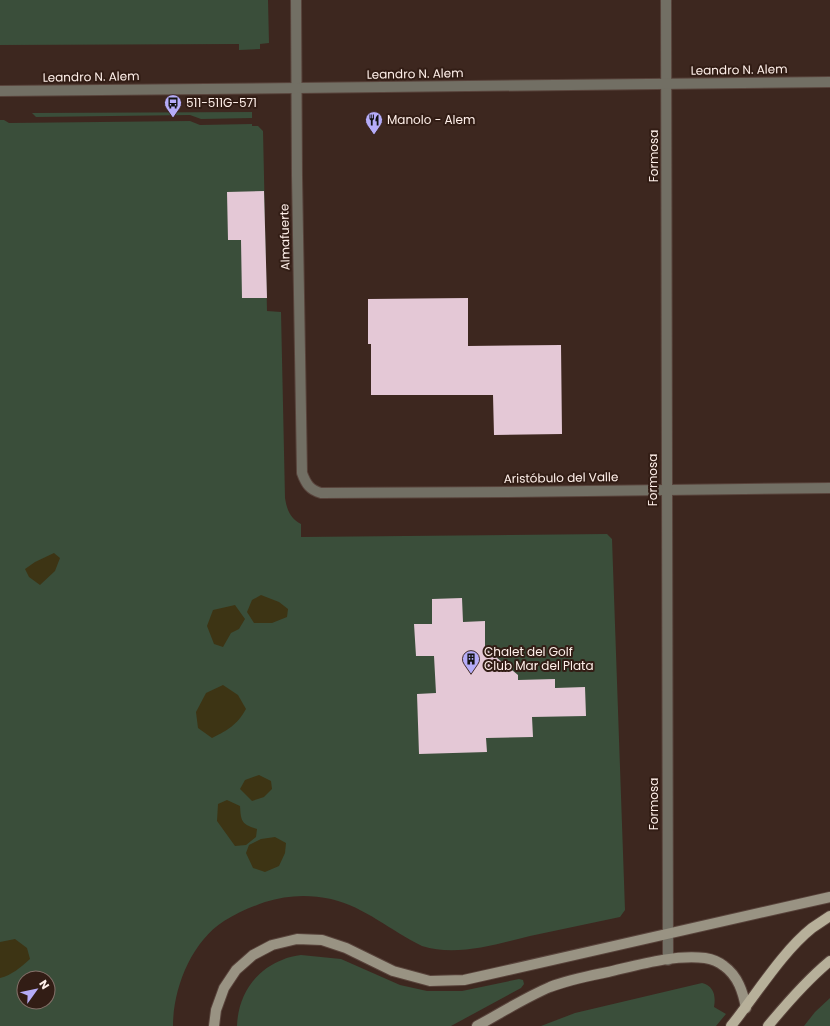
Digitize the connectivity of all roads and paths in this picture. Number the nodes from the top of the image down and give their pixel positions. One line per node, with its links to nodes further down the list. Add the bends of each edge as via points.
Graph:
1 (296, 0): 5 (street, Almafuerte)
2 (666, 0): 4 (street, Formosa)
3 (830, 82): 4 (street, Leandro N. Alem)
4 (667, 84): 5 (street, Leandro N. Alem); 9 (street, Formosa)
5 (297, 88): 6 (street, Leandro N. Alem); 7 (street, Almafuerte)
6 (0, 91)
7 (302, 473): 9 (street, Aristóbulo del Valle, via 306,484 313,491 321,493)
8 (830, 488): 9 (street, Aristóbulo del Valle)
9 (666, 490): 12 (street, Formosa)
10 (830, 897): 12 (main road)
11 (830, 916): 15 (main road, via 798,941)
12 (668, 934): 13 (street, Formosa); 16 (main road, via 464,980 430,981 393,971 346,948 322,940 297,939 272,944 252,955 236,970 224,988 216,1010)
13 (668, 960): 15 (main road, via 706,958 724,965 736,979); 17 (main road, via 566,981 528,997)
14 (830, 961): 19 (main road, via 790,999)
15 (746, 1008): 18 (main road)
16 (214, 1026)
17 (477, 1026)
18 (731, 1026)
19 (768, 1026)

